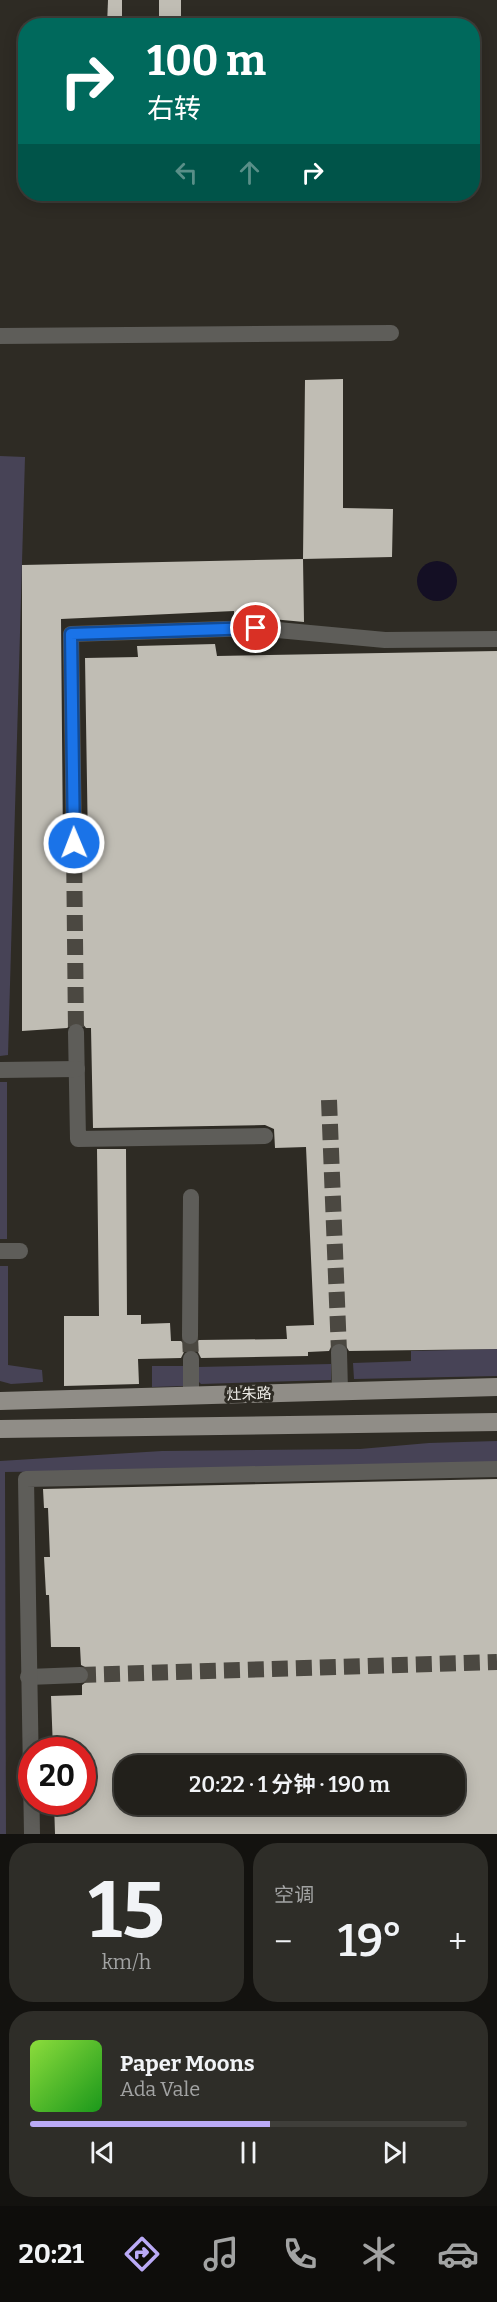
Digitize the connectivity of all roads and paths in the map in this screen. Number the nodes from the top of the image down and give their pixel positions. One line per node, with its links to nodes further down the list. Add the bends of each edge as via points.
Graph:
1 (391, 333): 2 (lane)
2 (0, 336)
3 (497, 639): 4 (lane, via 385,640 256,628 71,634)
4 (74, 843)
5 (76, 1032): 6 (lane)
6 (77, 1069): 7 (lane); 8 (lane, via 78,1139)
7 (0, 1070)
8 (265, 1136)
9 (190, 1197): 12 (lane)
10 (0, 1251): 11 (lane)
11 (20, 1251)
12 (190, 1336)
13 (339, 1352): 16 (lane)
14 (191, 1359): 17 (lane)
15 (497, 1387): 16 (main road, 灶朱路)
16 (340, 1391): 17 (main road, 灶朱路)
17 (190, 1396): 18 (main road, 灶朱路)
18 (0, 1401)
19 (497, 1422): 20 (main road, 灶朱路)
20 (0, 1430)
21 (497, 1469): 23 (lane, via 26,1479)
22 (80, 1675): 23 (lane)
23 (28, 1677): 24 (lane)
24 (32, 1834)

